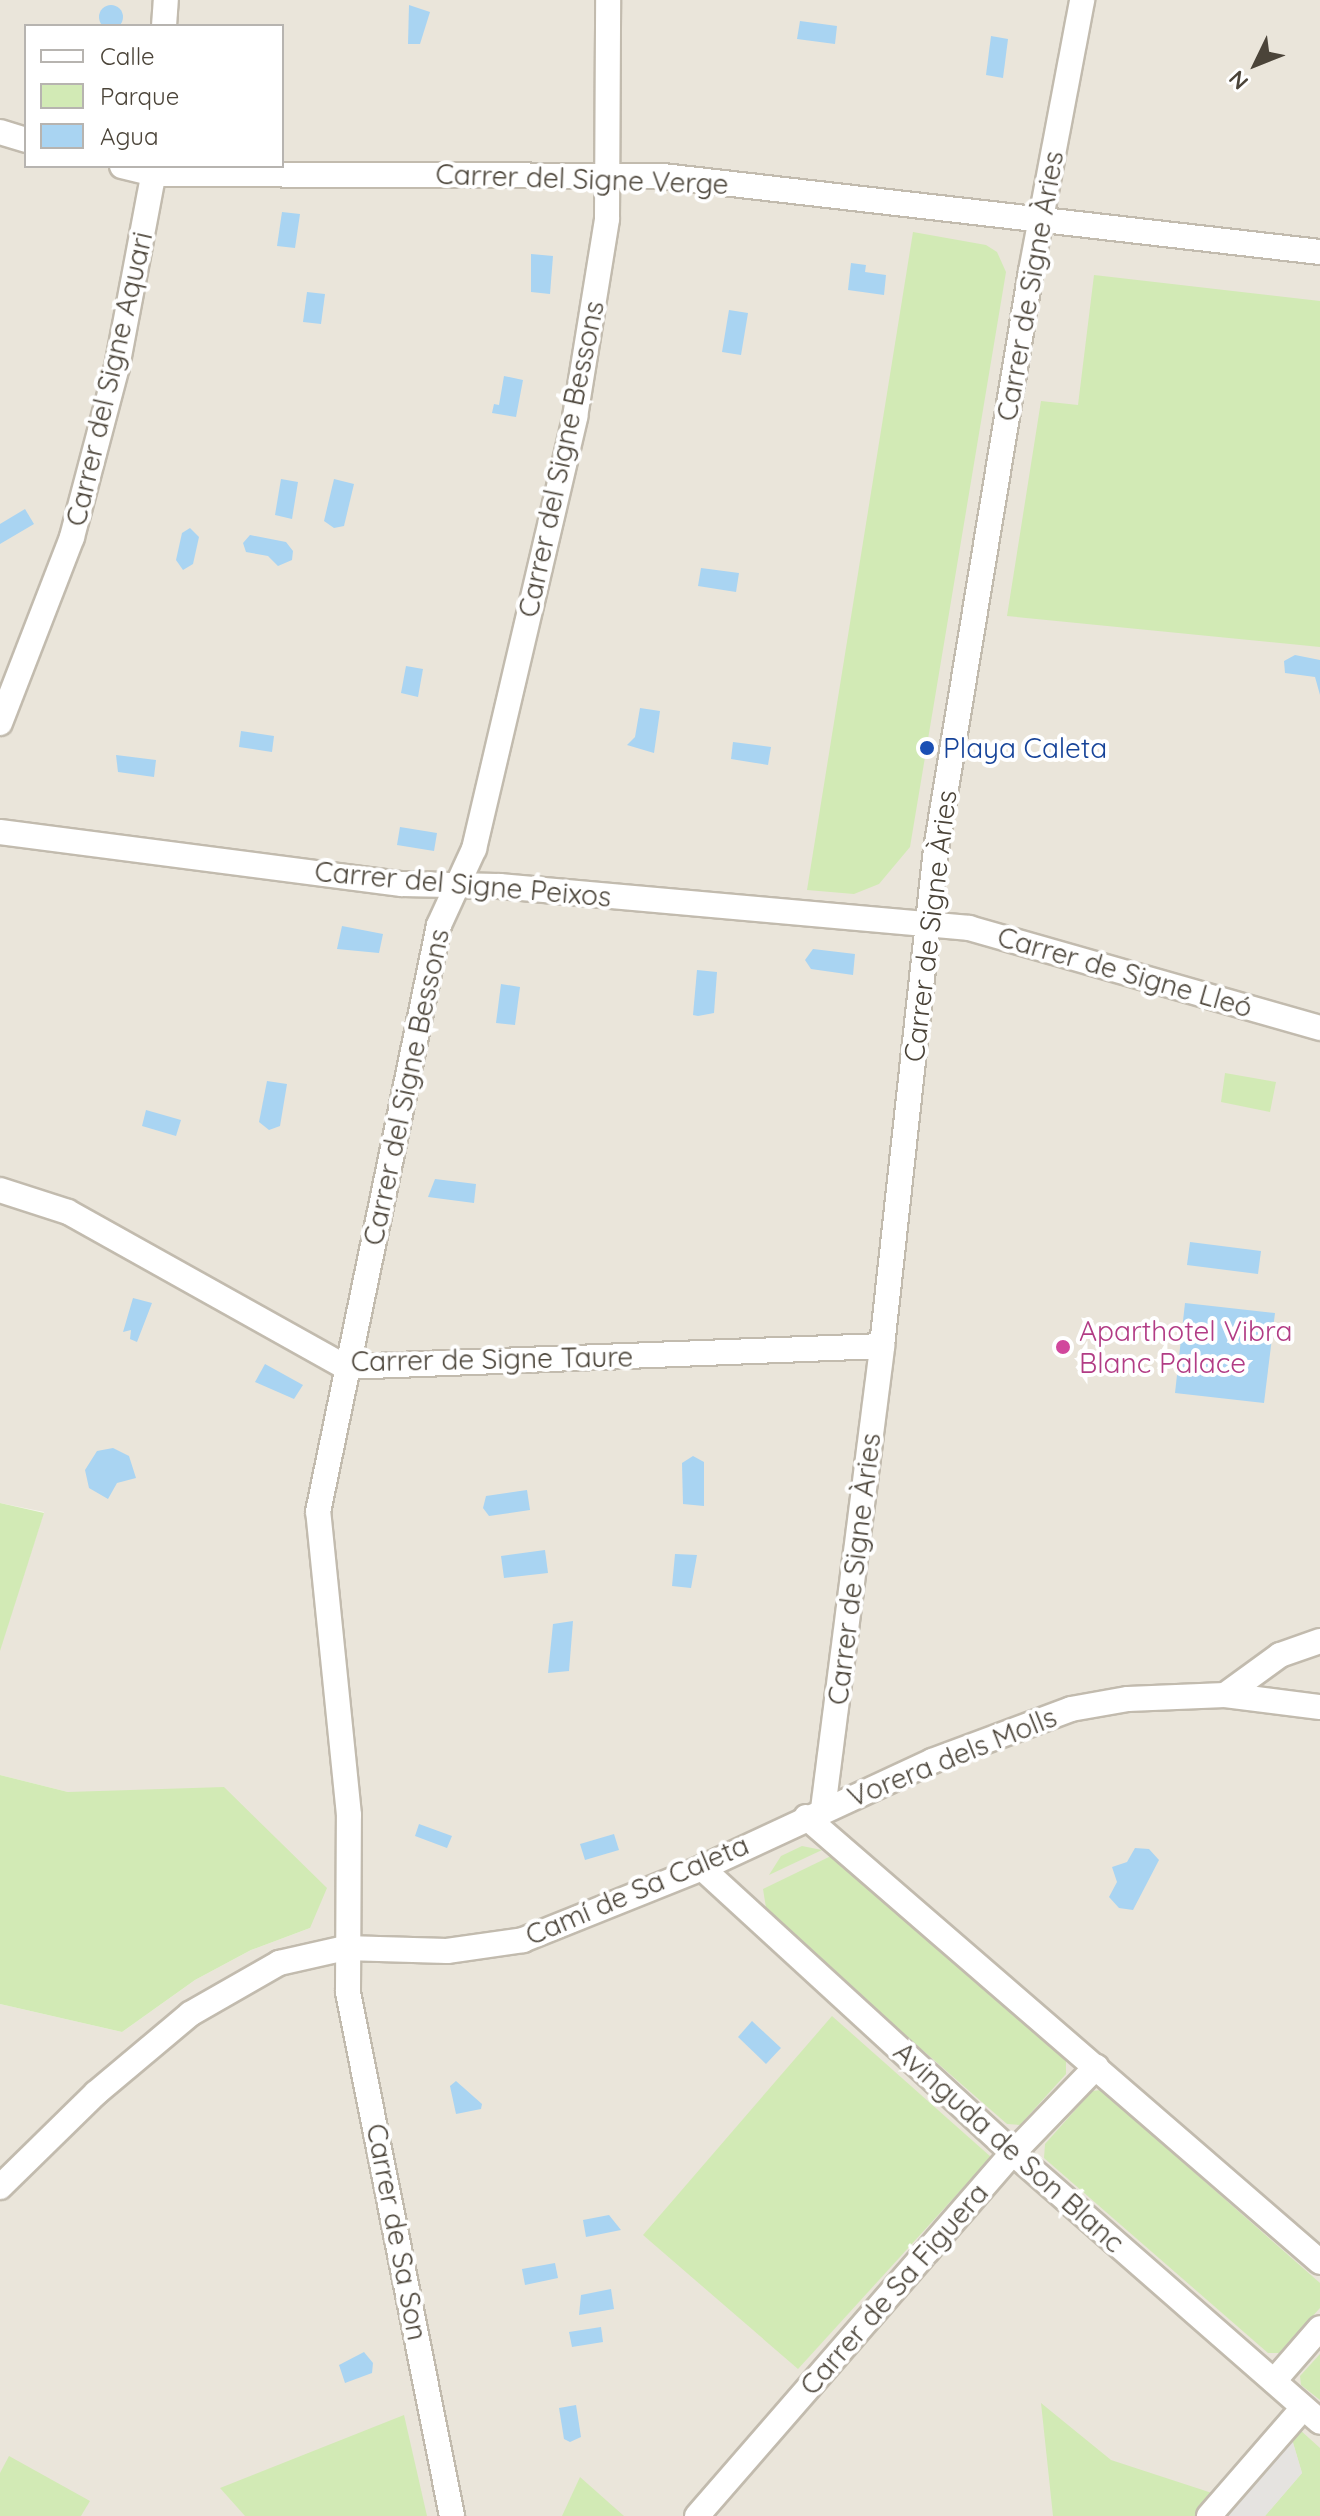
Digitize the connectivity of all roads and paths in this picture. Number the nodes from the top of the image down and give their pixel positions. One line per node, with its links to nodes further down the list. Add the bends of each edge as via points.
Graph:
1 (166, 0): 4 (street)
2 (608, 0): 8 (street, Carrer del Signe Bessons)
3 (1082, 0): 9 (street, Carrer de Signe Àries)
4 (164, 24)
5 (0, 132): 6 (street)
6 (24, 139)
7 (155, 170): 8 (street, Carrer del Signe Verge); 11 (street, Carrer del Signe Aquari, via 117,367 72,537)
8 (608, 175): 9 (street, Carrer del Signe Verge, via 663,176); 13 (street, Carrer del Signe Bessons, via 607,219 575,417 474,849)
9 (1040, 217): 10 (street, Carrer del Signe Verge); 14 (street, Carrer de Signe Àries)
10 (1320, 252)
11 (0, 723)
12 (0, 832): 13 (street, Carrer del Signe Peixos, via 402,884)
13 (458, 886): 14 (street, Carrer del Signe Peixos); 18 (street, Carrer del Signe Bessons, via 439,925)
14 (928, 922): 15 (street, Carrer de Signe Lleó, via 1046,948); 17 (street, Carrer de Signe Àries)
15 (1320, 1028)
16 (0, 1190): 18 (street, Carrer de Signe Taure, via 68,1212)
17 (882, 1346): 18 (street, Carrer de Signe Taure); 22 (street, Carrer de Signe Àries)
18 (345, 1367): 24 (street, Carrer del Signe Bessons, via 318,1512 349,1815)
19 (1320, 1641): 20 (street, via 1280,1655)
20 (1225, 1695): 21 (street, Vorera dels Molls); 22 (street, Vorera dels Molls, via 1128,1699 1034,1718)
21 (1320, 1707)
22 (814, 1813): 23 (street, Camí de Sa Caleta); 25 (street)
23 (702, 1868): 24 (street, Camí de Sa Caleta, via 523,1940 447,1951); 26 (street, Avinguda de Son Blanc)
24 (345, 1948): 27 (street, Camí de Sa Caleta, via 279,1963 190,2014 96,2093); 32 (street, Carrer de Sa Son, via 348,1992)
25 (1096, 2067): 26 (street, Carrer de Sa Figuera); 28 (street)
26 (1013, 2153): 30 (street, Avinguda de Son Blanc); 33 (street, Carrer de Sa Figuera)
27 (0, 2187)
28 (1320, 2262)
29 (1320, 2328): 30 (street)
30 (1274, 2381): 31 (street, Avinguda de Son Blanc)
31 (1312, 2415): 34 (street)
32 (452, 2516)
33 (697, 2516)
34 (1209, 2516)

